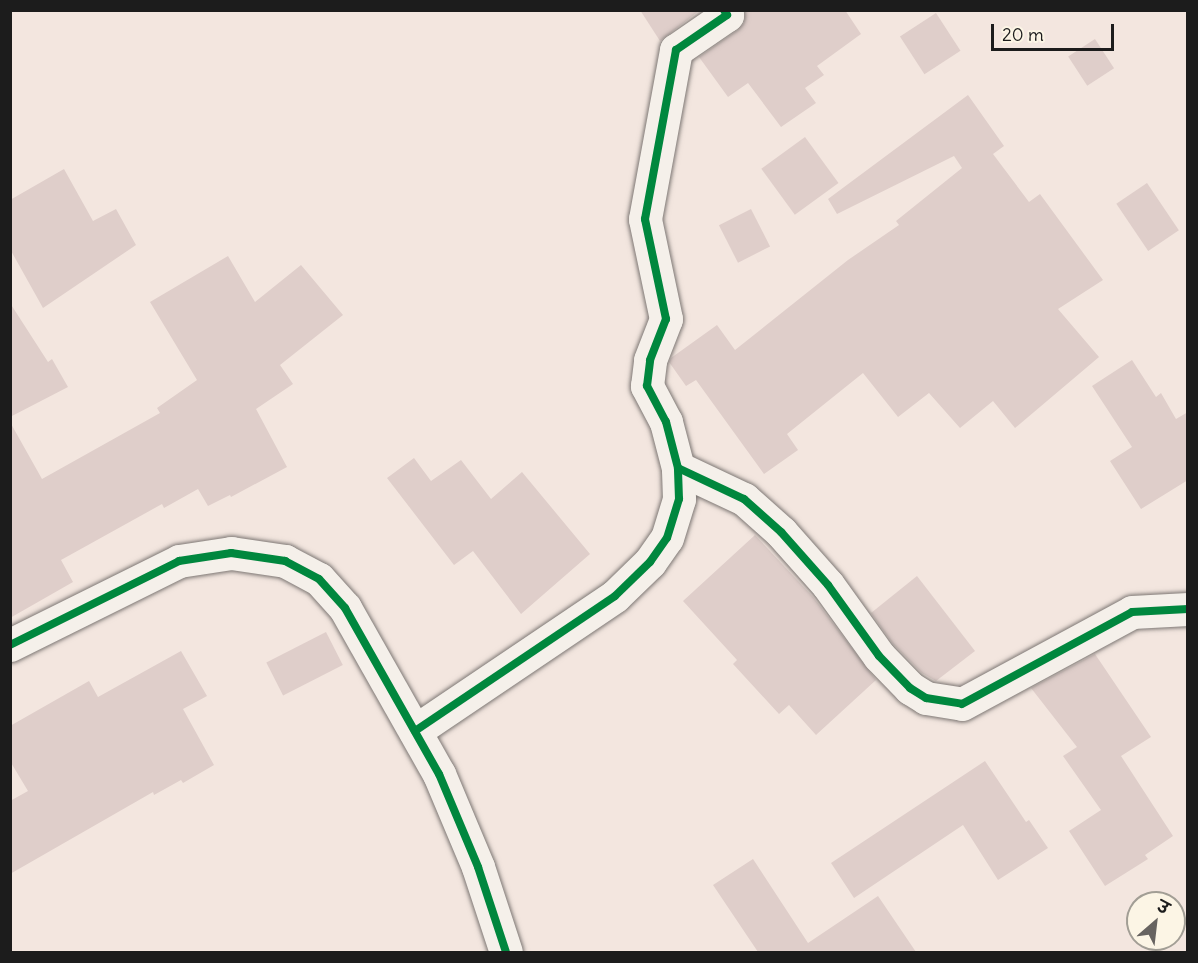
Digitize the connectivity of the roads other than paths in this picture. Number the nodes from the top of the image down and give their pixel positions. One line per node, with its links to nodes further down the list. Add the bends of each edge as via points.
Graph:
1 (724, 10): 2 (street, via 727,15 676,50 645,219 666,319 650,360 647,386 666,422)
2 (678, 468): 3 (street, via 744,499 781,532 828,585 879,656 926,698 962,704 1132,612); 5 (street, via 679,499 667,538 650,562 615,596)
3 (1188, 609)
4 (12, 642): 5 (street, via 179,561 231,553 285,561 319,579 345,608)
5 (416, 731): 6 (street, via 474,856)
6 (506, 952)

